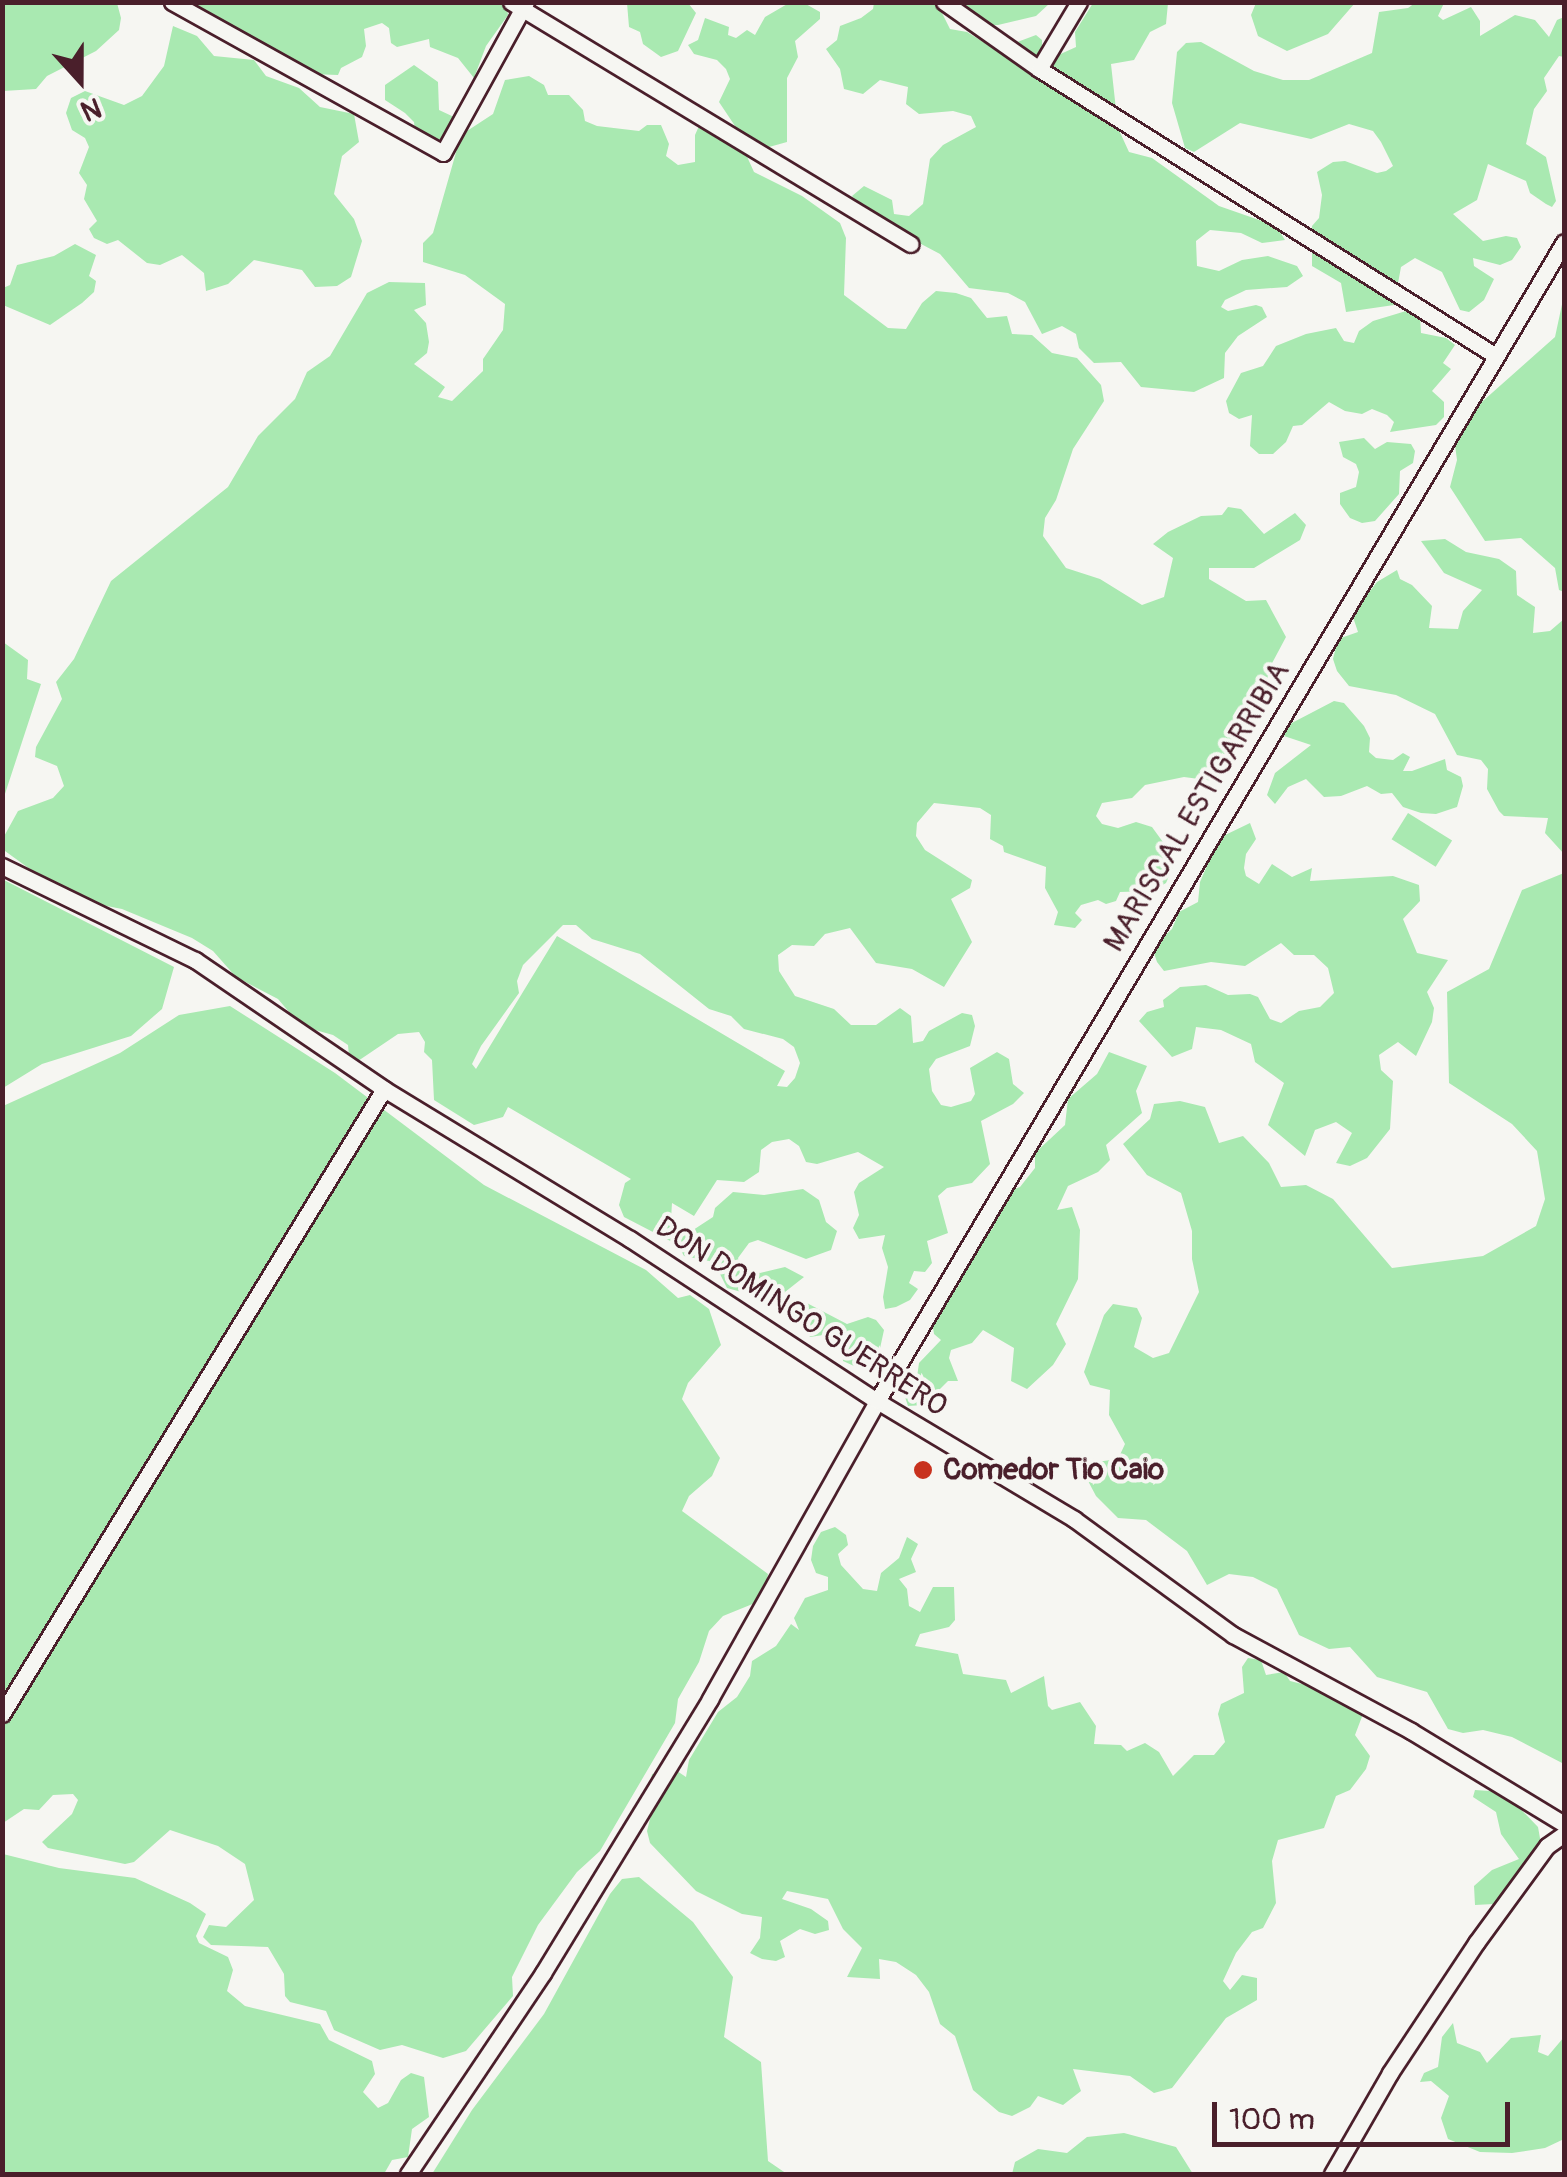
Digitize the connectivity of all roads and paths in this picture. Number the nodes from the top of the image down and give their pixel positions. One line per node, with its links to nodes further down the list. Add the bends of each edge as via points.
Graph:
1 (172, 2): 4 (street, via 443,153)
2 (944, 2): 5 (street)
3 (1079, 2): 5 (street)
4 (520, 5): 7 (street)
5 (1039, 69): 8 (street)
6 (1564, 242): 8 (street, MARISCAL ESTIGARRIBIA)
7 (910, 244)
8 (1496, 356): 11 (street, MARISCAL ESTIGARRIBIA)
9 (2, 866): 10 (street, DON DOMINGO GUERRERO, via 195,960)
10 (384, 1088): 11 (street, DON DOMINGO GUERRERO); 12 (street)
11 (877, 1401): 13 (street, DON DOMINGO GUERRERO, via 1074,1519 1234,1635 1411,1730); 15 (street, MARISCAL ESTIGARRIBIA, via 710,1700 543,1972)
12 (2, 1714)
13 (1564, 1824)
14 (1564, 1834): 16 (street, via 1547,1846 1476,1943)
15 (408, 2174)
16 (1332, 2174)

